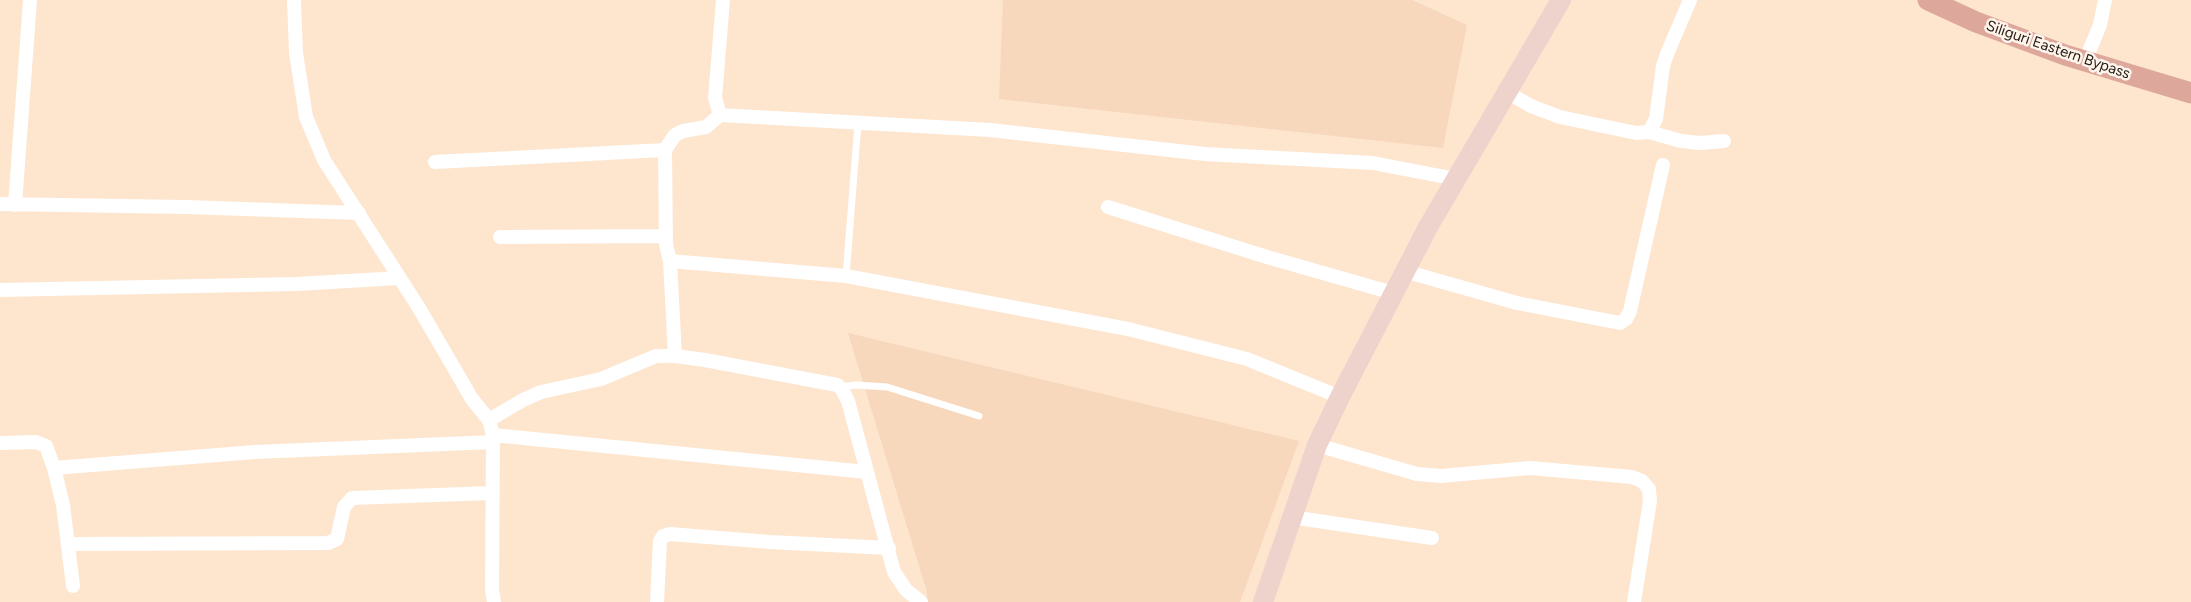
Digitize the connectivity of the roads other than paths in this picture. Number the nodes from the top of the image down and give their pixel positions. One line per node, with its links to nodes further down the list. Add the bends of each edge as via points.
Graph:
1 (30, 0): 20 (street)
2 (294, 0): 22 (street, via 296,53 306,117 324,160)
3 (723, 0): 11 (street, via 715,98)
4 (1561, 0): 9 (street)
5 (1690, 0): 13 (street, via 1663,66 1656,119)
6 (2105, 0): 8 (street, via 2100,26)
7 (1939, 2): 8 (main road, Siliguri Eastern Bypass, via 1976,22)
8 (2085, 61): 10 (main road, Siliguri Eastern Bypass)
9 (1508, 92): 13 (street, via 1560,117 1636,133); 18 (street)
10 (2191, 93)
11 (720, 115): 12 (street); 15 (street, via 706,128 675,135)
12 (858, 123): 18 (street, via 990,130 1205,154 1373,163); 27 (lane)
13 (1649, 132): 14 (street, via 1682,141)
14 (1724, 141)
15 (665, 150): 16 (street); 23 (street)
16 (435, 162)
17 (1663, 165): 26 (street, via 1630,311 1620,323 1517,303)
18 (1456, 179): 26 (street)
19 (0, 204): 20 (street)
20 (15, 205): 22 (street)
21 (1108, 207): 30 (street)
22 (359, 213): 28 (street)
23 (666, 236): 24 (street); 25 (street)
24 (500, 237)
25 (670, 261): 27 (street); 31 (street)
26 (1404, 271): 30 (street)
27 (846, 276): 33 (street, via 1128,329 1247,359)
28 (400, 279): 29 (street); 35 (street, via 472,399)
29 (0, 290)
30 (1393, 293): 33 (street)
31 (675, 356): 32 (street); 35 (street, via 656,356 601,379 541,392)
32 (839, 387): 34 (lane, via 887,387); 40 (street, via 848,401)
33 (1340, 397): 38 (street)
34 (979, 416)
35 (489, 420): 36 (street)
36 (493, 439): 39 (street); 40 (street); 41 (street)
37 (0, 443): 39 (street, via 42,443)
38 (1317, 445): 42 (street); 51 (street, via 1417,474 1441,476 1530,468 1642,481 1649,489 1650,501)
39 (54, 468): 44 (street)
40 (867, 472): 45 (street)
41 (492, 493): 44 (street, via 352,498 344,507 337,539 328,543); 47 (street)
42 (1291, 517): 43 (street); 50 (street)
43 (1432, 538)
44 (68, 544): 46 (street)
45 (889, 548): 48 (street, via 670,534 660,541); 49 (street, via 899,581)
46 (73, 586)
47 (494, 602)
48 (657, 602)
49 (921, 602)
50 (1263, 602)
51 (1634, 602)

